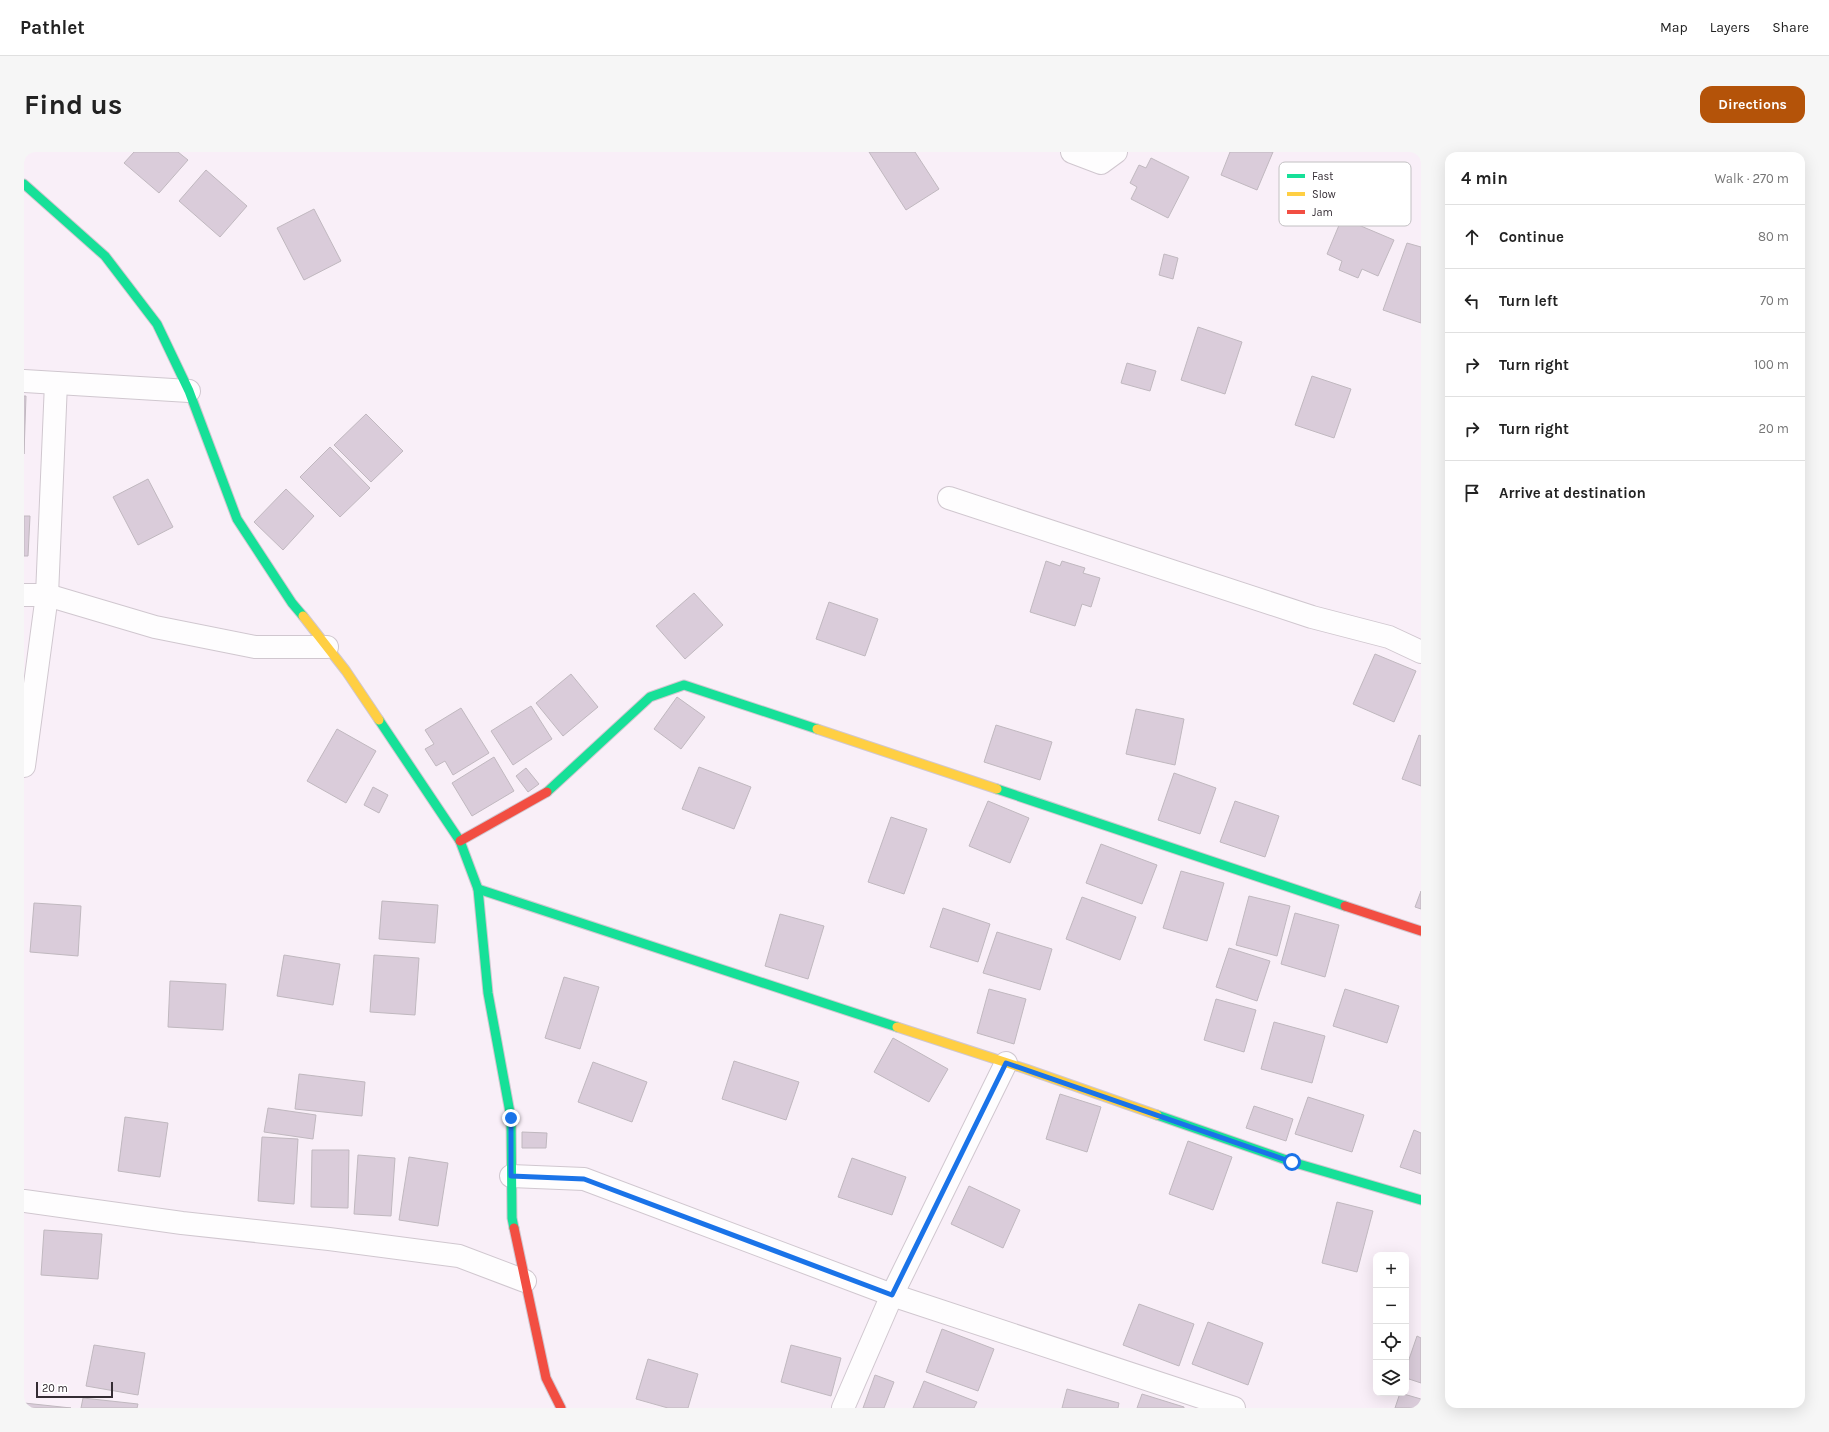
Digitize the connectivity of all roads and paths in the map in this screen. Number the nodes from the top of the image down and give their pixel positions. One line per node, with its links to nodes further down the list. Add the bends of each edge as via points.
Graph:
1 (1072, 152): 2 (street, via 1101,163)
2 (1116, 152)
3 (24, 184): 6 (street, via 105,256 157,324)
4 (24, 380): 5 (street)
5 (56, 383): 6 (street); 9 (street)
6 (189, 391): 10 (street, via 237,519 292,602)
7 (949, 498): 11 (street, via 1312,617 1389,637)
8 (24, 595): 9 (street)
9 (47, 595): 10 (street, via 155,627 255,647); 12 (street)
10 (326, 647): 13 (street, via 346,671)
11 (1421, 652)
12 (24, 766)
13 (460, 841): 14 (street); 15 (street, via 544,795 650,697 684,685)
14 (478, 889): 16 (street); 17 (street, via 488,994 511,1118)
15 (1421, 931)
16 (1006, 1063): 18 (street, via 1292,1162); 21 (street)
17 (511, 1176): 20 (street, via 512,1218); 21 (street, via 584,1179)
18 (1421, 1200)
19 (24, 1201): 20 (street, via 182,1223 330,1238 459,1256)
20 (525, 1281): 22 (street, via 546,1378)
21 (892, 1295): 23 (street); 24 (street)
22 (561, 1408)
23 (844, 1408)
24 (1234, 1408)

